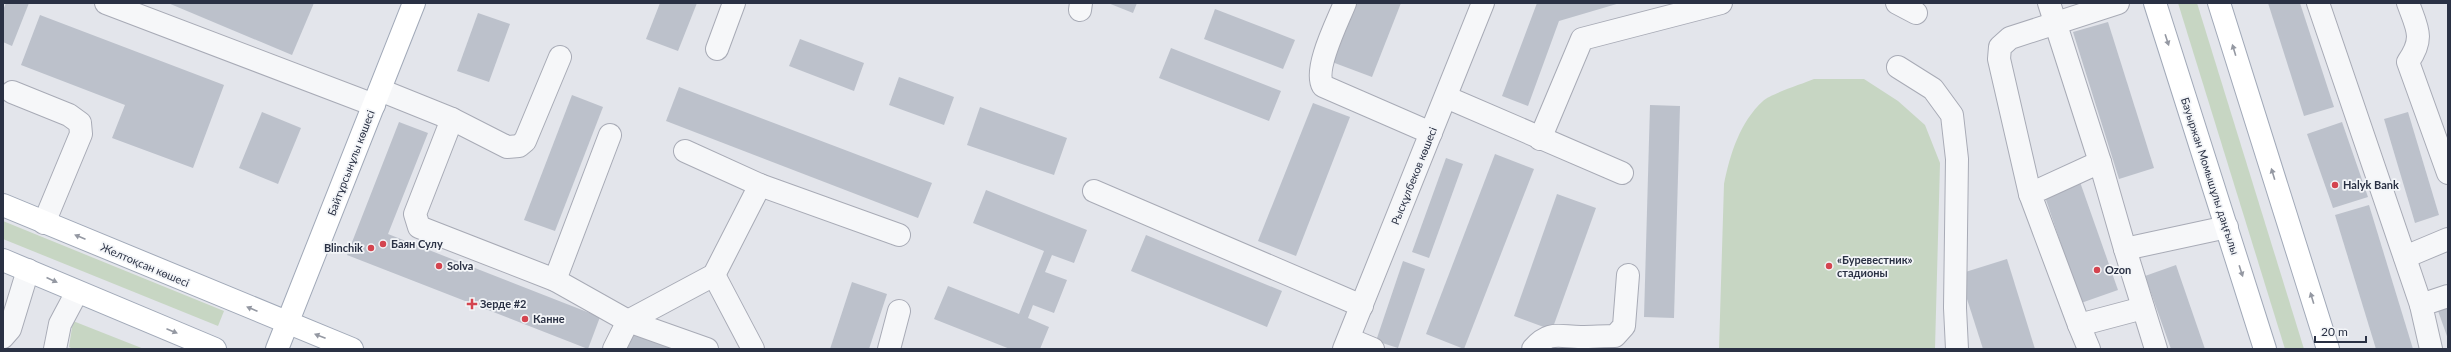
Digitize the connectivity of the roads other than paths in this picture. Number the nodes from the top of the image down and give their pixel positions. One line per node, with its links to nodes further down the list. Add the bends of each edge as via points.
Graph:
1 (106, 3): 19 (street)
2 (414, 3): 19 (main road, Байтұрсынұлы көшесі)
3 (734, 3): 15 (street)
4 (1345, 3): 22 (street, via 1321,67 1320,79 1323,86)
5 (1483, 3): 20 (street, Рысқұлбеков көшесі)
6 (1721, 3): 13 (street)
7 (2049, 3): 14 (street)
8 (2118, 3): 14 (street)
9 (2155, 3): 34 (main road, Бауыржан Момышұлы даңғылы, one-way to 34)
10 (2219, 3): 71 (main road, one-way to 10)
11 (2318, 3): 38 (street)
12 (2408, 3): 28 (street, via 2420,35 2416,51 2408,62)
13 (1665, 10): 24 (street, via 1582,39)
14 (2056, 24): 26 (street); 31 (street, via 2010,38 2000,47 1999,59)
15 (717, 49)
16 (560, 57): 21 (street, via 525,141 519,146 507,147)
17 (1898, 67): 67 (street, via 1933,89 1952,115 1957,159)
18 (12, 92): 33 (street, via 69,115 80,123 81,134)
19 (377, 97): 21 (street); 51 (main road, Байтұрсынұлы көшесі)
20 (1446, 97): 22 (street, Рысқұлбеков көшесі); 24 (street)
21 (452, 119): 43 (street, via 416,214 419,227)
22 (1431, 133): 47 (street, Рысқұлбеков көшесі)
23 (610, 135): 43 (street)
24 (1540, 139): 27 (street)
25 (685, 150): 29 (street)
26 (2100, 162): 31 (street); 37 (street)
27 (1622, 173)
28 (2448, 173)
29 (760, 185): 35 (street); 41 (street)
30 (1094, 191): 47 (street)
31 (2030, 194): 52 (street)
32 (3, 205): 33 (main road, Желтоқсан көшесі)
33 (44, 223): 51 (main road, Желтоқсан көшесі, one-way to 33)
34 (2227, 227): 37 (street); 70 (main road, Бауыржан Момышұлы даңғылы, one-way to 70)
35 (899, 235)
36 (2448, 239): 38 (street)
37 (2125, 250): 48 (street)
38 (2405, 257): 46 (street)
39 (3, 260): 40 (main road)
40 (28, 270): 44 (main road, one-way to 44); 53 (street, via 10,329)
41 (714, 275): 50 (street); 63 (street)
42 (1628, 275): 66 (street, via 1624,326 1615,336 1579,337 1555,334 1541,340)
43 (554, 280): 50 (street)
44 (77, 292): 57 (street, via 60,324); 58 (main road, one-way to 58)
45 (2448, 296): 46 (street)
46 (2421, 305): 72 (street)
47 (1362, 306): 54 (street, Рысқұлбеков көшесі)
48 (2143, 308): 52 (street); 69 (street)
49 (899, 311): 64 (street)
50 (628, 321): 61 (street); 62 (street)
51 (288, 324): 59 (main road, Байтұрсынұлы көшесі); 60 (main road, Желтоқсан көшесі, one-way to 51)
52 (2079, 325): 68 (street)
53 (3, 337)
54 (1346, 344): 65 (street)
55 (40, 349): 56 (street)
56 (49, 349)
57 (55, 349)
58 (215, 349)
59 (277, 349)
60 (352, 349)
61 (614, 349)
62 (707, 349)
63 (753, 349)
64 (889, 349)
65 (1372, 349)
66 (1533, 349)
67 (1957, 349)
68 (2089, 349)
69 (2156, 349)
70 (2265, 349)
71 (2328, 349)
72 (2431, 349)

